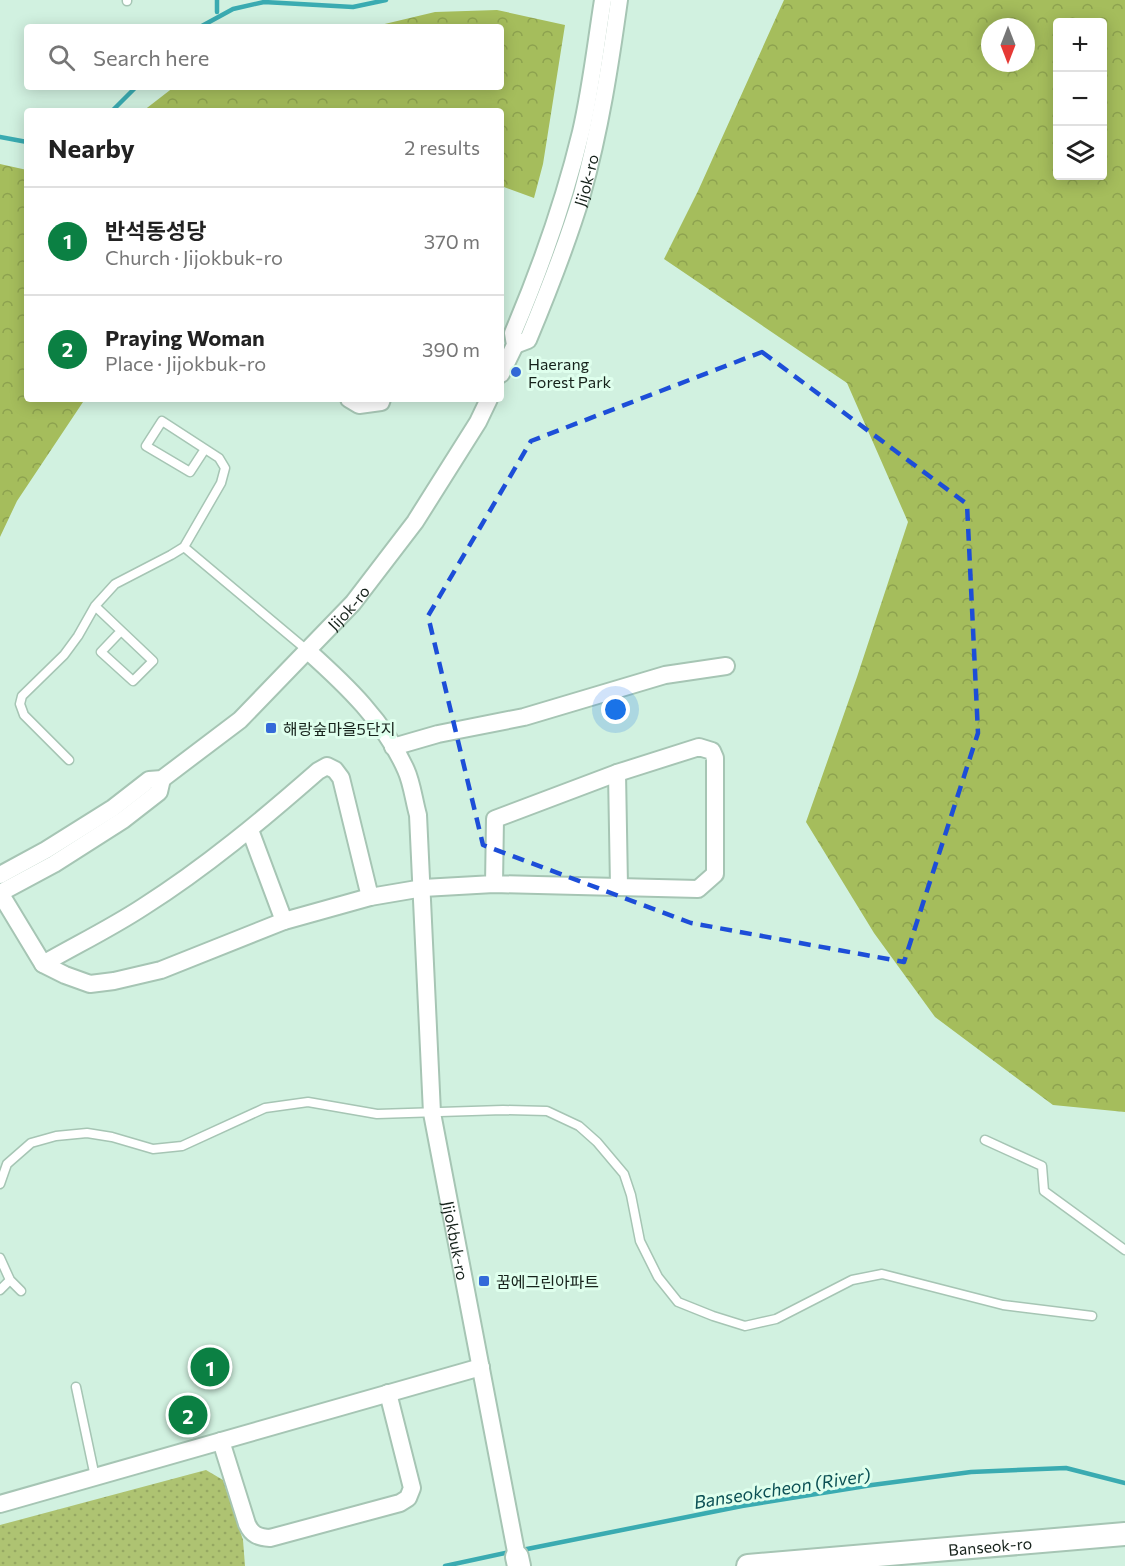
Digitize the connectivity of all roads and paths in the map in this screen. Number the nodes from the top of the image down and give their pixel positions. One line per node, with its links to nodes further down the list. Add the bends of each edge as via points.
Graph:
1 (603, 0): 3 (street, Jijok-ro, via 579,139 549,244 513,333)
2 (619, 0): 3 (street, Jijok-ro, via 597,133 582,193 528,340)
3 (515, 345): 4 (street, Jijok-ro)
4 (504, 368)
5 (354, 402): 6 (street)
6 (381, 402)
7 (488, 402): 12 (street, Jijok-ro, via 415,522 353,603)
8 (205, 449): 8 (lane, via 162,421 146,446 190,472); 9 (lane, via 219,458 225,468 221,483)
9 (184, 547): 10 (lane, via 115,584); 12 (lane)
10 (95, 606): 11 (lane); 15 (lane, via 64,655 22,696 20,704 24,714)
11 (121, 631): 11 (lane, via 102,652 133,681 153,661)
12 (308, 651): 14 (street, Jijokbuk-ro, via 345,684); 17 (street, Jijok-ro, via 240,720)
13 (726, 666): 14 (street, via 664,675 524,717)
14 (393, 747): 22 (street, Jijokbuk-ro, via 407,771 418,815)
15 (69, 760)
16 (617, 773): 20 (street, via 495,819); 21 (street); 21 (street, via 699,747 712,751 716,758 715,873 698,889)
17 (162, 779): 19 (street, Jijok-ro, via 149,780 56,844); 23 (street, Jijok-ro, via 159,792 123,820)
18 (250, 830): 24 (street, via 318,771 327,766 335,770); 25 (street); 26 (street, via 143,908)
19 (0, 875)
20 (494, 884): 21 (street); 22 (street)
21 (619, 886)
22 (423, 888): 24 (street); 27 (street, Jijokbuk-ro)
23 (0, 893): 26 (street)
24 (370, 897): 25 (street)
25 (284, 921): 26 (street, via 161,970 114,981 90,984)
26 (43, 964)
27 (432, 1113): 29 (lane, via 377,1114 308,1102 265,1108 182,1146 153,1149 87,1133 56,1136 31,1143 7,1164); 35 (lane, via 547,1111 579,1126 624,1174 640,1241 658,1276 678,1302 745,1326 776,1319 852,1280 882,1274 1003,1305); 36 (street, Jijokbuk-ro)
28 (985, 1140): 30 (lane, via 1042,1166 1044,1191)
29 (0, 1184)
30 (1125, 1250)
31 (0, 1258): 32 (lane)
32 (10, 1280): 33 (lane); 34 (lane)
33 (0, 1290)
34 (21, 1291)
35 (1092, 1316)
36 (481, 1367): 38 (street); 43 (street, Jijokbuk-ro)
37 (76, 1387): 40 (lane)
38 (388, 1393): 39 (street); 39 (street, via 412,1488 408,1498 400,1503 260,1538 247,1524)
39 (222, 1441): 40 (street)
40 (95, 1477): 41 (street)
41 (0, 1504)
42 (1125, 1534): 44 (street, Banseok-ro)
43 (518, 1561)
44 (748, 1566)

